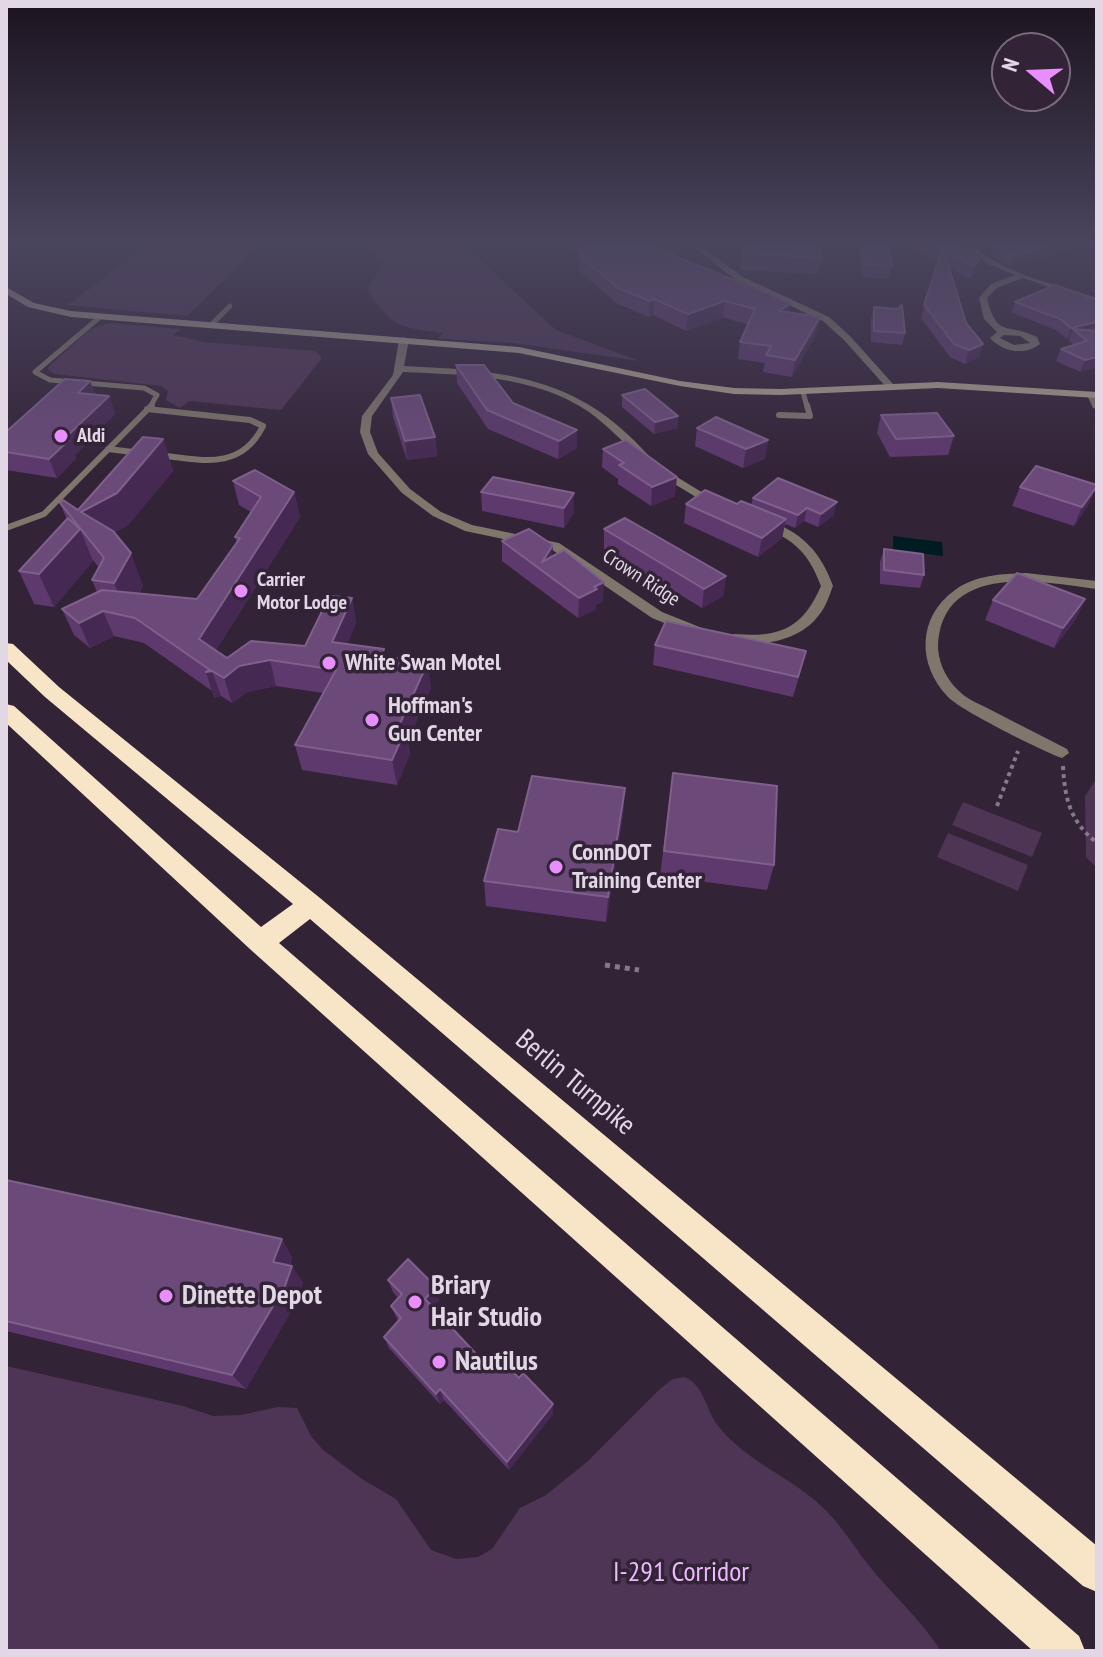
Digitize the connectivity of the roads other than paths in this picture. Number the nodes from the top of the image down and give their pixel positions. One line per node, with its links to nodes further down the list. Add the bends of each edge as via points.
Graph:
1 (94, 322): 14 (lane, via 35,372 50,380 150,389 157,395)
2 (174, 322): 6 (street)
3 (214, 322): 6 (lane)
4 (830, 322): 10 (street)
5 (992, 322): 7 (street)
6 (211, 325): 8 (street)
7 (1002, 332)
8 (404, 340): 9 (street, Crown Ridge); 11 (street, via 542,353 732,391)
9 (401, 369): 17 (street, via 514,379 570,396 595,411 660,471); 18 (street, Crown Ridge, via 367,416 365,432 373,454 406,491 437,514 469,528 555,546 657,615 711,635 754,641 789,633 814,614 827,586 819,560 793,535)
10 (890, 386): 11 (street); 12 (street, via 943,384)
11 (803, 392): 15 (lane, via 810,416)
12 (1094, 395): 13 (street)
13 (1097, 406)
14 (147, 409): 16 (lane); 16 (lane, via 250,420 262,431 238,457 225,461)
15 (779, 415)
16 (108, 449): 19 (lane, via 44,514)
17 (729, 509)
18 (755, 520)
19 (6, 528)
20 (1097, 585): 23 (street, via 1017,576 982,580 939,612 930,641 936,673 956,698)
21 (6, 649): 24 (highway, Berlin Turnpike)
22 (6, 711): 25 (highway)
23 (1062, 753)
24 (311, 905): 25 (highway); 26 (highway, Berlin Turnpike)
25 (260, 942): 27 (highway)
26 (1097, 1572)
27 (1064, 1651)

